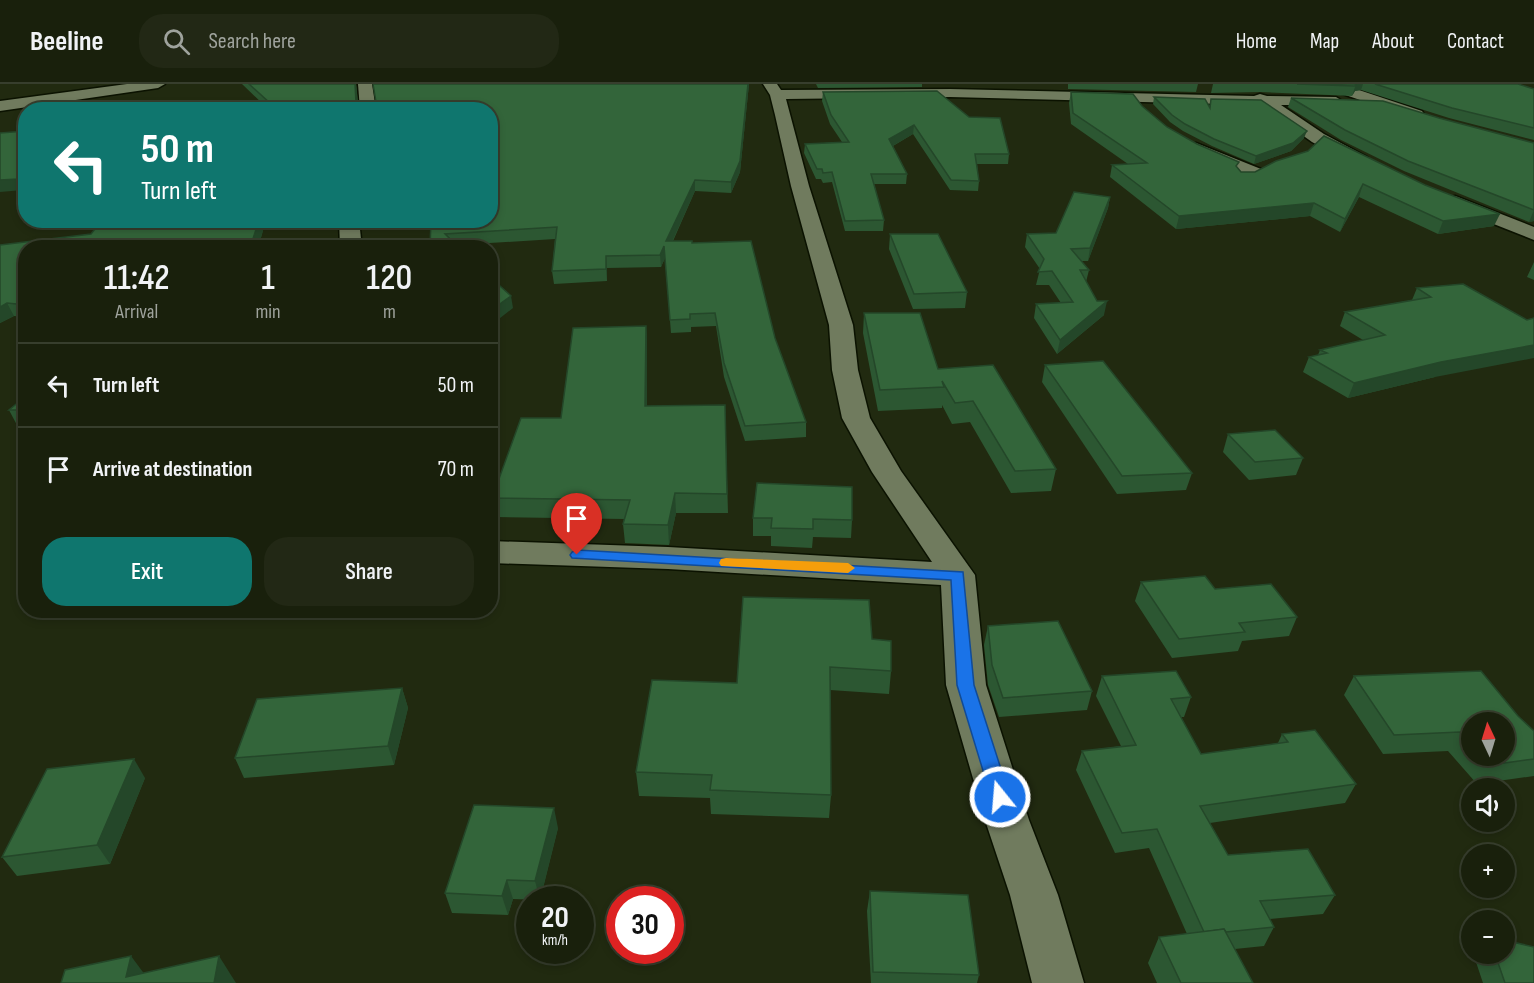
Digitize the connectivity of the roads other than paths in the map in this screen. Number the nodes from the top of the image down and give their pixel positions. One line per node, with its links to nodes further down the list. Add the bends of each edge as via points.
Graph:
1 (158, 84): 8 (street, via 128,94)
2 (365, 84): 9 (street)
3 (1242, 84): 7 (street)
4 (1327, 84): 10 (street)
5 (773, 90): 6 (street); 23 (street, via 841,325 845,370 856,418 887,472)
6 (1137, 97): 7 (street); 13 (street)
7 (1262, 99): 10 (street); 16 (street)
8 (43, 102)
9 (367, 102)
10 (1381, 103): 14 (street)
11 (18, 104): 12 (street)
12 (0, 106)
13 (1148, 113)
14 (1432, 119)
15 (1181, 138): 19 (street, via 1196,149)
16 (1318, 138): 17 (street); 18 (street)
17 (1302, 152)
18 (1379, 170)
19 (1255, 173)
20 (1442, 197): 21 (street)
21 (1534, 234)
22 (498, 552): 23 (street)
23 (958, 575): 24 (street, via 966,685 1034,895)
24 (1058, 983)

